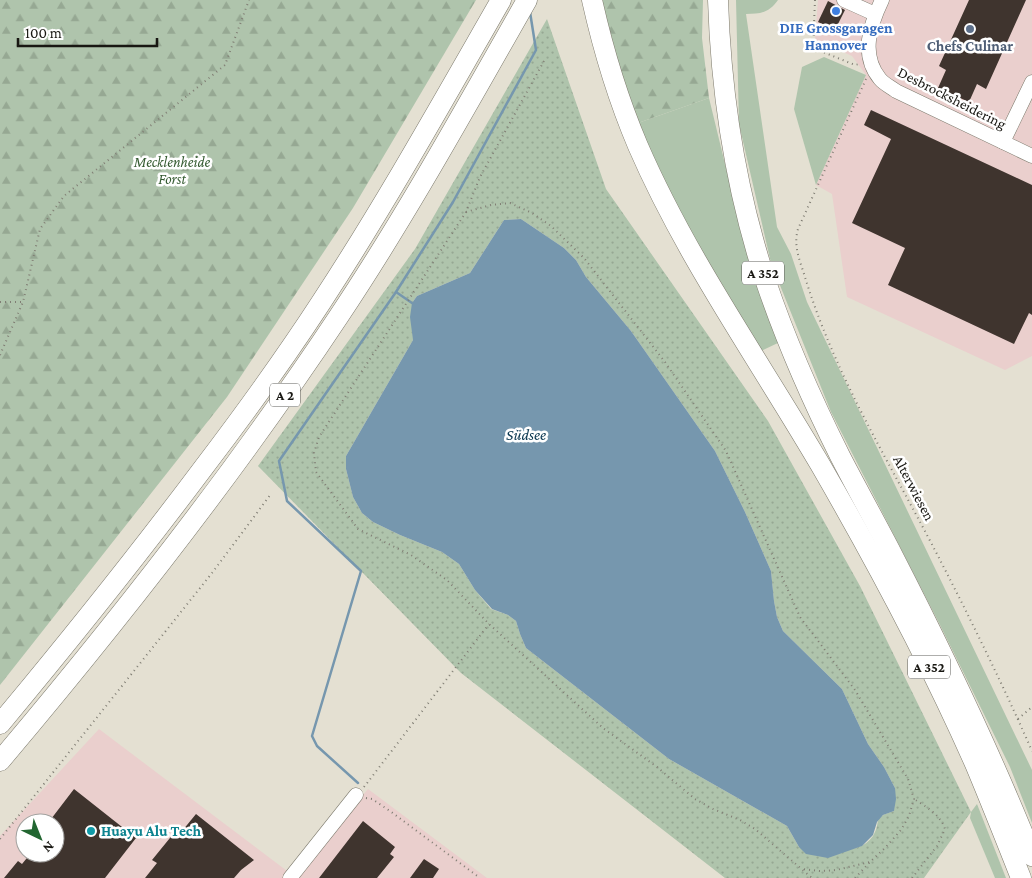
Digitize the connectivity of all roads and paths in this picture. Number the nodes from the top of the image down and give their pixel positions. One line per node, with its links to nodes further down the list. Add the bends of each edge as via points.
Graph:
1 (249, 0): 17 (path, via 225,65 64,196 40,229)
2 (501, 0): 23 (highway, A 2, via 393,189 321,303 243,415 153,535)
3 (527, 0): 25 (highway, A 2, via 413,199 264,425 172,548)
4 (592, 0): 37 (highway, A 352, via 614,82 670,212 712,289 875,561 974,764)
5 (718, 0): 29 (highway, A 352, via 728,115 737,170 757,255 786,338 840,455 945,658)
6 (815, 0): 11 (path, via 813,48 855,65)
7 (844, 0): 9 (street)
8 (882, 0): 9 (street)
9 (875, 14): 11 (street, via 868,36 868,52)
10 (544, 61): 15 (path, via 480,177)
11 (874, 67): 13 (street, Desbrocksheidering, via 880,79 896,91); 22 (path, Alterwiesen, via 798,229 796,248 812,302 834,354)
12 (1032, 82): 13 (street)
13 (1003, 142): 14 (street, Desbrocksheidering)
14 (1032, 156)
15 (466, 212): 20 (path, via 319,437 314,454 316,472 358,529 427,565 447,580); 27 (path, via 510,203 551,226 584,258 665,362 726,451 800,617 854,690 908,779)
16 (0, 302): 17 (path)
17 (23, 302): 18 (path)
18 (0, 355)
19 (271, 494): 28 (path)
20 (489, 624): 26 (path); 31 (path, via 603,728 695,799 755,829)
21 (1032, 707): 22 (path)
22 (1018, 719): 24 (path, Alterwiesen)
23 (0, 724)
24 (1032, 751)
25 (0, 761)
26 (356, 795): 32 (street); 33 (path, via 372,799 390,811)
27 (914, 799): 30 (path, via 900,830); 36 (path, via 929,808 945,829 937,846)
28 (0, 839)
29 (1032, 856)
30 (870, 862): 31 (path, via 836,870); 35 (path)
31 (802, 869): 34 (path)
32 (290, 878)
33 (480, 878)
34 (812, 878)
35 (855, 878)
36 (912, 878)
37 (1021, 878)

